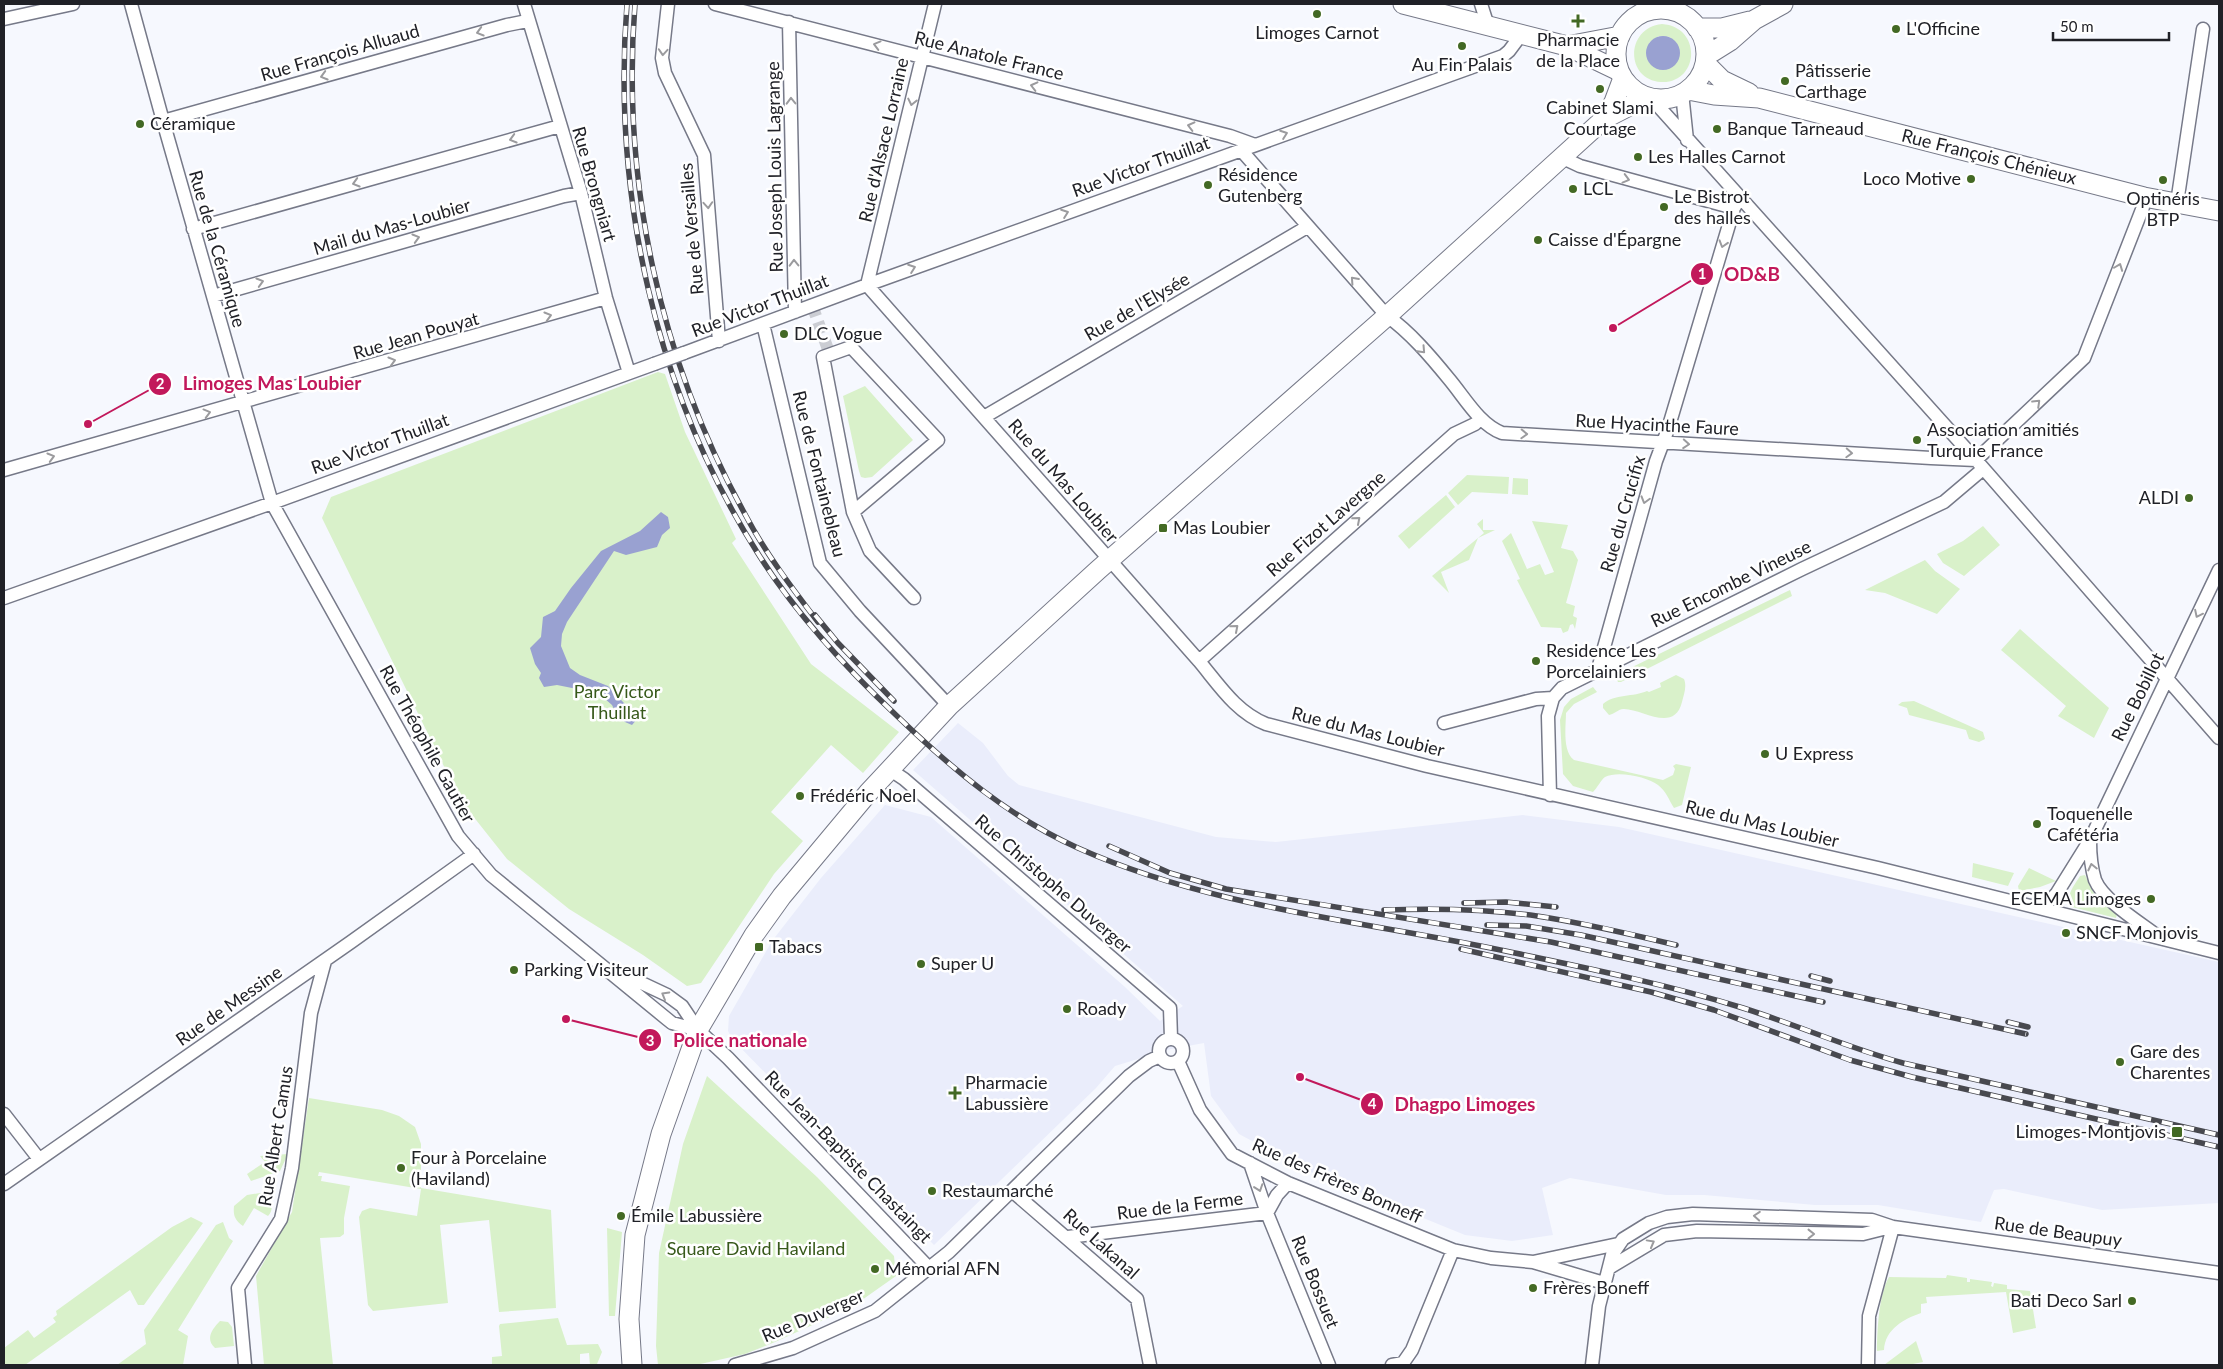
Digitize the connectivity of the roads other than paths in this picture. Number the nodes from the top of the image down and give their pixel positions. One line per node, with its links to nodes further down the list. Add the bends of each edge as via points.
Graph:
1 (73, 4): 12 (street)
2 (131, 4): 28 (street, Rue de la Céramique)
3 (524, 4): 14 (street, Rue Brongniart)
4 (668, 4): 47 (street, Rue de Versailles, one-way to 47, via 662,58 665,73 704,156)
5 (715, 4): 15 (street, Rue Anatole France)
6 (935, 4): 21 (street, Rue d'Alsace Lorraine)
7 (1403, 4): 16 (street)
8 (1480, 4): 16 (street)
9 (1783, 4): 13 (street)
10 (1658, 6): 11 (street); 19 (street, via 1634,18)
11 (1690, 16): 13 (street, via 1722,28); 22 (street, via 1705,46)
12 (4, 19)
13 (1754, 20): 22 (street)
14 (527, 21): 28 (street, Rue François Alluaud, one-way to 28); 29 (street, Rue Brongniart)
15 (789, 22): 21 (street, Rue Anatole France, one-way to 15); 44 (street, Rue Joseph Louis Lagrange, one-way to 15)
16 (1488, 26): 18 (street)
17 (2203, 28): 37 (street)
18 (1522, 35): 20 (street); 31 (street, Rue Victor Thuillat, one-way to 18, via 1503,56)
19 (1620, 36): 20 (street); 23 (street, via 1616,59)
20 (1567, 46): 23 (street)
21 (921, 58): 31 (street, Rue Anatole France, one-way to 21); 41 (street, Rue d'Alsace Lorraine, one-way to 41)
22 (1705, 60): 24 (street, via 1698,78); 26 (street, Rue François Chénieux, via 1722,80)
23 (1621, 75): 25 (street, via 1633,90); 27 (street, via 1614,102)
24 (1685, 92): 25 (street, via 1667,98); 26 (street, Rue François Chénieux); 30 (street)
25 (1649, 98): 27 (street); 30 (street)
26 (1759, 98): 35 (street, Rue François Chénieux)
27 (1604, 119): 33 (street)
28 (162, 121): 40 (street, Rue de la Céramique)
29 (560, 126): 34 (street, Rue Brongniart); 40 (street, one-way to 40)
30 (1687, 140): 36 (street)
31 (1255, 144): 32 (street, Rue Victor Thuillat)
32 (1241, 150): 39 (street, Rue Hyacinthe Faure); 41 (street, Rue Victor Thuillat, one-way to 32)
33 (1563, 158): 36 (street, one-way to 36, via 1580,166); 45 (street)
34 (580, 193): 42 (street, Mail du Mas-Loubier, one-way to 34); 43 (street, Rue Brongniart)
35 (2144, 197): 37 (street, Rue François Chénieux); 53 (street, Rue Encombe Vineuse, one-way to 35, via 2084,358 2143,207)
36 (1737, 203): 52 (street, Rue du Crucifix, one-way to 52); 53 (street)
37 (2177, 203): 38 (street, Rue François Chénieux)
38 (2219, 211)
39 (1307, 227): 45 (street, Rue Hyacinthe Faure, one-way to 39); 50 (street, Rue de l'Elysée)
40 (193, 230): 42 (street, Rue de la Céramique)
41 (866, 285): 44 (street, Rue Victor Thuillat); 50 (street, Rue du Mas Loubier)
42 (213, 296): 49 (street, Rue de la Céramique)
43 (606, 298): 48 (street, Rue Brongniart); 49 (street, Rue Jean Pouyat, one-way to 43)
44 (796, 312): 46 (street, Rue Victor Thuillat)
45 (1387, 316): 51 (street, Rue Hyacinthe Faure, one-way to 51, via 1398,323 1441,370); 57 (street)
46 (763, 324): 47 (street, Rue Victor Thuillat); 65 (street, Rue de Fontainebleau, via 820,563)
47 (719, 341): 48 (street, Rue Victor Thuillat, bridge)
48 (629, 373): 55 (street, Rue Victor Thuillat)
49 (244, 403): 54 (street, Rue Jean Pouyat, one-way to 49); 55 (street, Rue de la Céramique)
50 (984, 417): 57 (street, Rue du Mas Loubier)
51 (1480, 418): 52 (street, Rue Hyacinthe Faure, one-way to 52, via 1502,433); 61 (street, Rue Fizot Lavergne, one-way to 51, via 1454,434)
52 (1663, 443): 53 (street, Rue Hyacinthe Faure, one-way to 53); 62 (street, Rue du Crucifix, one-way to 62)
53 (1979, 464): 62 (street, Rue Encombe Vineuse, via 1944,502); 63 (street)
54 (4, 470)
55 (272, 503): 59 (street, Rue Victor Thuillat); 71 (street, Rue Théophile Gautier, via 458,836)
56 (853, 512): 56 (street, via 824,357 851,347 938,440); 60 (street, via 870,551)
57 (1109, 561): 61 (street, Rue du Mas Loubier); 65 (street)
58 (2219, 570): 63 (street, Rue Bobillot, one-way to 63)
59 (4, 598)
60 (914, 598)
61 (1199, 661): 69 (street, Rue du Mas Loubier, via 1239,710 1266,724)
62 (1598, 669): 64 (street, Rue Encombe Vineuse, via 1562,688)
63 (2166, 679): 67 (street); 70 (street, Rue Bobillot)
64 (1552, 698): 66 (street, via 1536,698); 69 (street, via 1548,716)
65 (949, 706): 68 (street)
66 (1444, 723)
67 (2219, 738)
68 (889, 769): 77 (street, via 836,830 754,935); 78 (street, Rue Christophe Duverger, via 1170,1008)
69 (1550, 795): 72 (street, Rue du Mas Loubier)
70 (2090, 840): 72 (street, Rue Bobillot, via 2057,893); 73 (street, one-way to 70, via 2109,899 2096,881)
71 (474, 854): 75 (street, Rue de Messine); 76 (street, Rue Théophile Gautier, via 492,875)
72 (2043, 908): 73 (street, Rue du Mas Loubier)
73 (2160, 938): 74 (street, Rue du Mas Loubier)
74 (2219, 953)
75 (325, 961): 82 (street, Rue de Messine); 98 (street, Rue Albert Camus, via 311,1013 292,1168 281,1219 238,1288)
76 (600, 964): 77 (street, Rue Théophile Gautier, via 672,1023); 77 (street, Rue Théophile Gautier, one-way to 76, via 682,1006 667,995)
77 (698, 1030): 94 (street, Rue Jean-Baptiste Chastaingt); 99 (street, via 661,1134 636,1228 629,1309)
78 (1171, 1038): 79 (street, via 1162,1042); 80 (street, via 1178,1040 1183,1048)
79 (1160, 1056): 80 (street, via 1168,1062); 86 (street, via 1149,1060 1129,1076)
80 (1178, 1061): 83 (street, Rue des Frères Bonneff, via 1200,1110 1232,1154)
81 (4, 1114): 82 (street)
82 (39, 1159): 85 (street, Rue de Messine)
83 (1250, 1163): 84 (street, Rue des Frères Bonneff); 87 (street, Rue Bossuet, one-way to 87)
84 (1288, 1183): 87 (street); 92 (street, Rue des Frères Bonneff)
85 (4, 1184)
86 (1012, 1191): 89 (street, Rue Lakanal); 94 (street, Rue Duverger)
87 (1267, 1212): 89 (street, Rue de la Ferme); 102 (street, Rue Bossuet)
88 (1893, 1227): 90 (street, Rue de Beaupuy, one-way to 90, via 1872,1220 1693,1214 1649,1223); 95 (street, Rue de Beaupuy, one-way to 88, via 1664,1236 1697,1231 1864,1234); 96 (street, Rue de Beaupuy); 105 (street, via 1869,1316)
89 (1068, 1237): 101 (street, Rue Lakanal, via 1136,1299)
90 (1618, 1244): 91 (street, Rue des Frères Bonneff); 95 (street)
91 (1590, 1249): 93 (street, Rue des Frères Bonneff); 95 (street, via 1605,1260)
92 (1453, 1250): 93 (street, Rue des Frères Bonneff); 103 (street, via 1412,1350 1403,1363)
93 (1533, 1262): 97 (street, Rue des Frères Bonneff)
94 (929, 1268): 100 (street, Rue Duverger, via 874,1310 793,1348)
95 (1609, 1268): 97 (street)
96 (2219, 1273)
97 (1604, 1283): 104 (street)
98 (245, 1365)
99 (632, 1365)
100 (735, 1365)
101 (1150, 1365)
102 (1329, 1365)
103 (1392, 1365)
104 (1592, 1365)
105 (1868, 1365)

